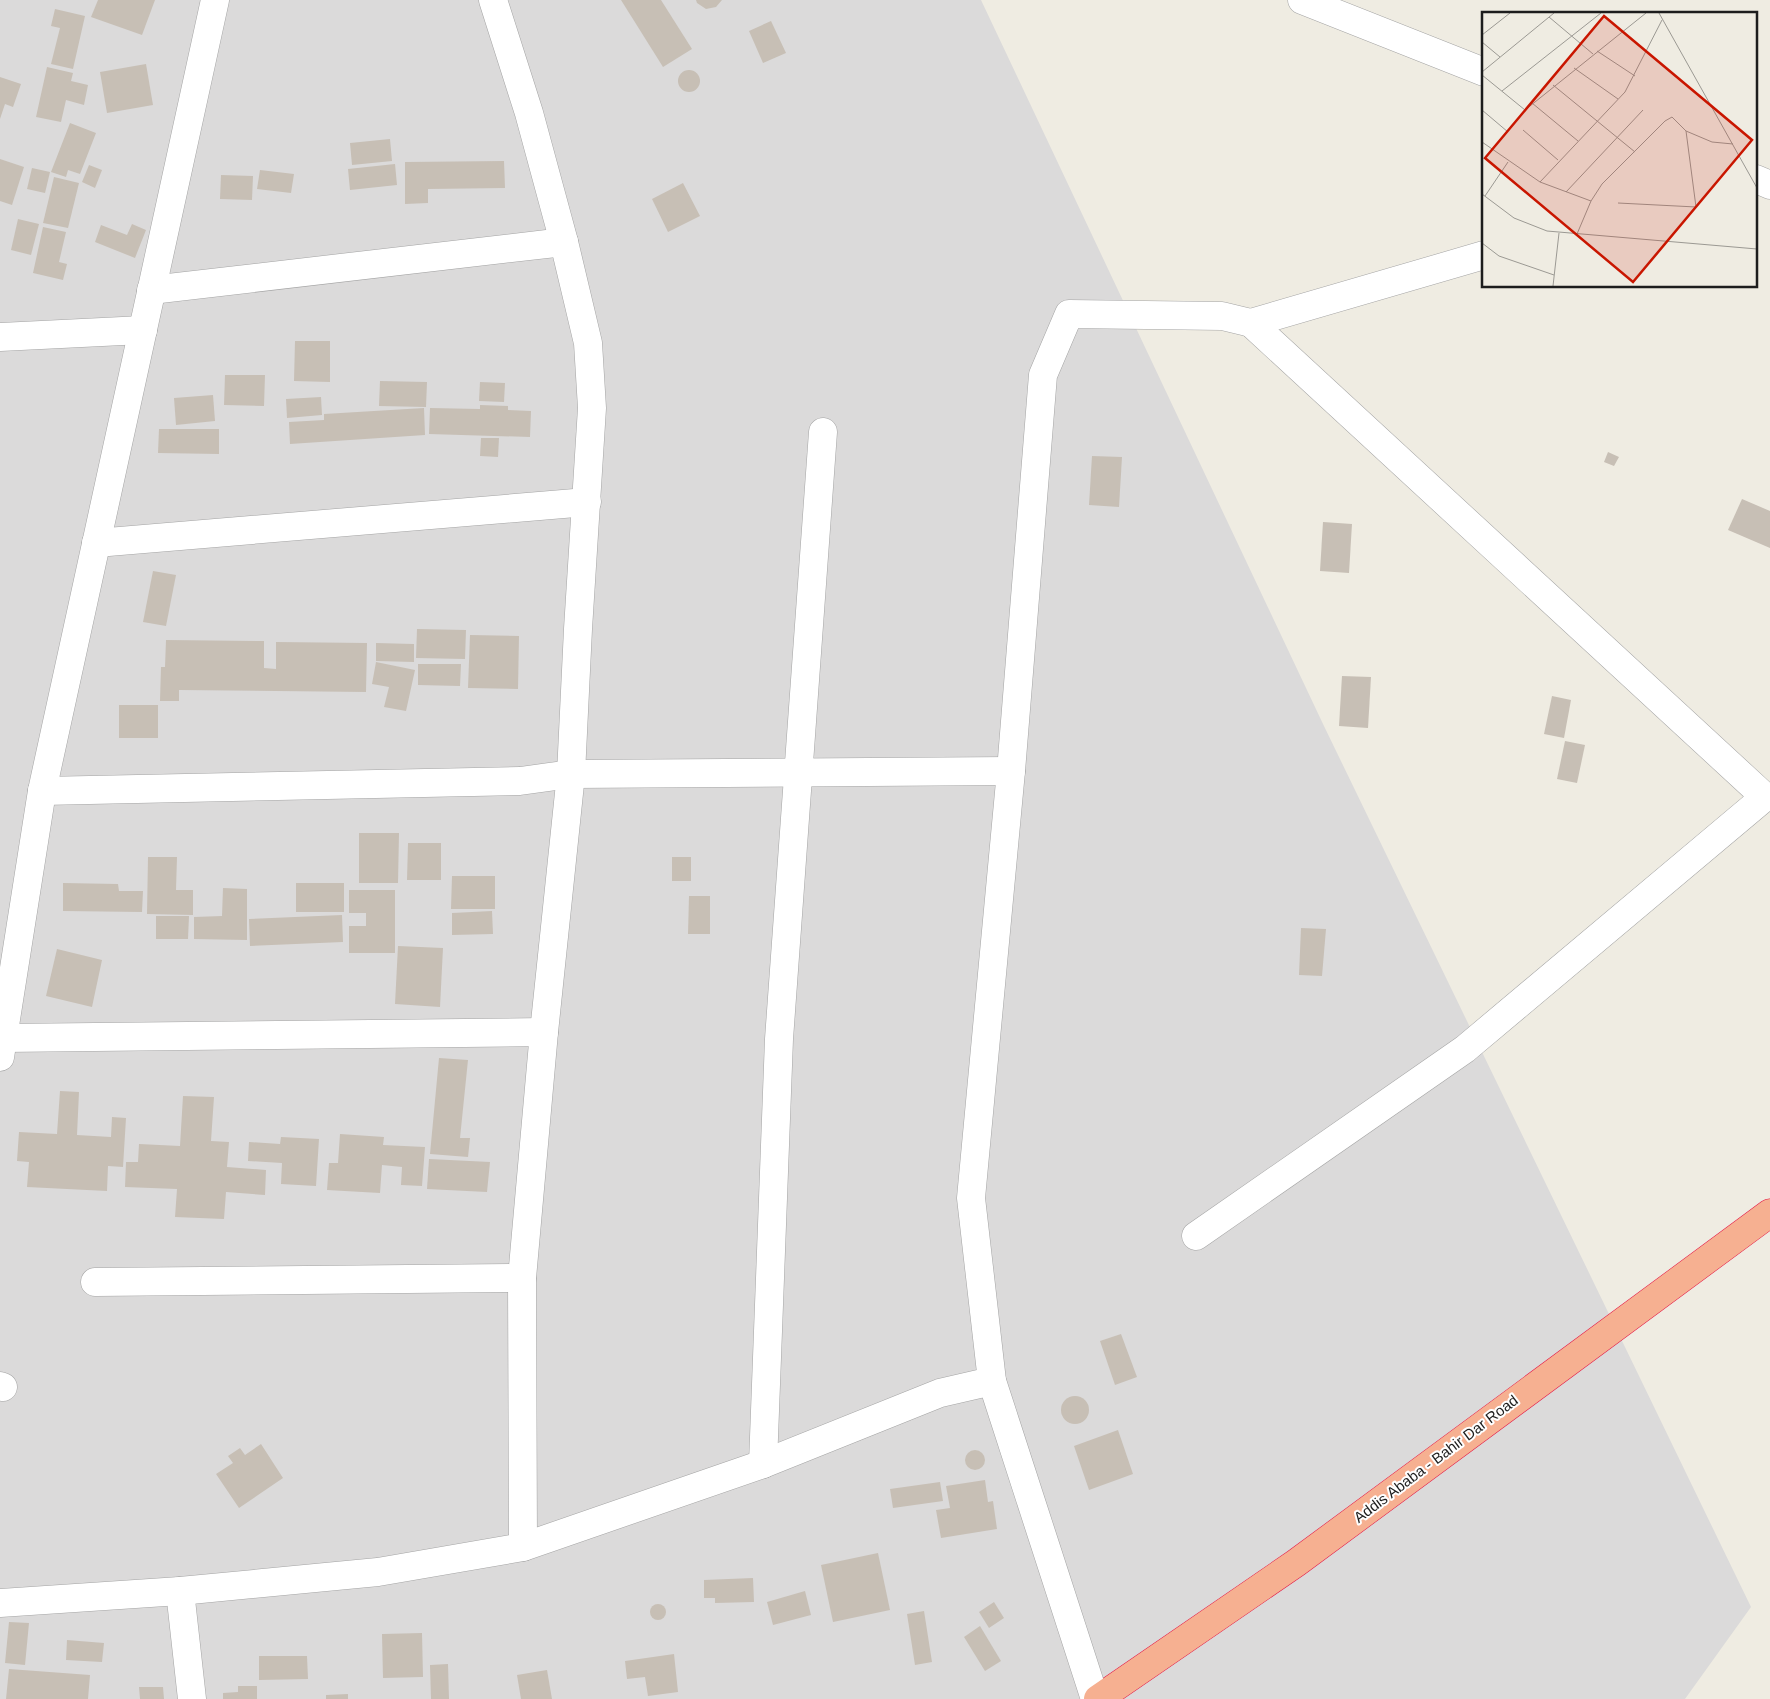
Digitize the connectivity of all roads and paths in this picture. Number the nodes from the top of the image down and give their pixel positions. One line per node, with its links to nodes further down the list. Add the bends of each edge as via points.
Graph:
1 (215, 0): 9 (street)
2 (493, 0): 7 (street)
3 (1302, 0): 4 (street)
4 (1482, 71)
5 (1758, 180): 6 (street)
6 (1770, 185)
7 (564, 242): 9 (street); 14 (street, via 588,343 592,408)
8 (1482, 256): 10 (street)
9 (151, 290): 11 (street)
10 (1251, 323): 16 (street, via 1222,316 1069,314 1043,374); 23 (street, via 1765,797 1466,1049)
11 (143, 330): 12 (street); 15 (street)
12 (0, 336)
13 (824, 432): 17 (street)
14 (587, 502): 15 (street); 18 (street)
15 (96, 543): 19 (street)
16 (1011, 771): 17 (street); 26 (street, via 971,1198)
17 (799, 772): 18 (street); 27 (street, via 779,1039)
18 (571, 774): 19 (street, via 520,781); 20 (street)
19 (42, 791): 21 (street)
20 (544, 1032): 21 (street); 24 (street)
21 (1, 1048)
22 (1770, 1213): 32 (highway, Addis Ababa - Bahir Dar Road, via 1296,1563)
23 (1196, 1236)
24 (522, 1278): 25 (street); 28 (street)
25 (95, 1282)
26 (992, 1381): 27 (street, via 940,1393); 32 (street)
27 (763, 1464): 28 (street)
28 (522, 1547): 29 (street, via 378,1572)
29 (180, 1592): 30 (street); 31 (street)
30 (0, 1603)
31 (192, 1699)
32 (1097, 1699)

